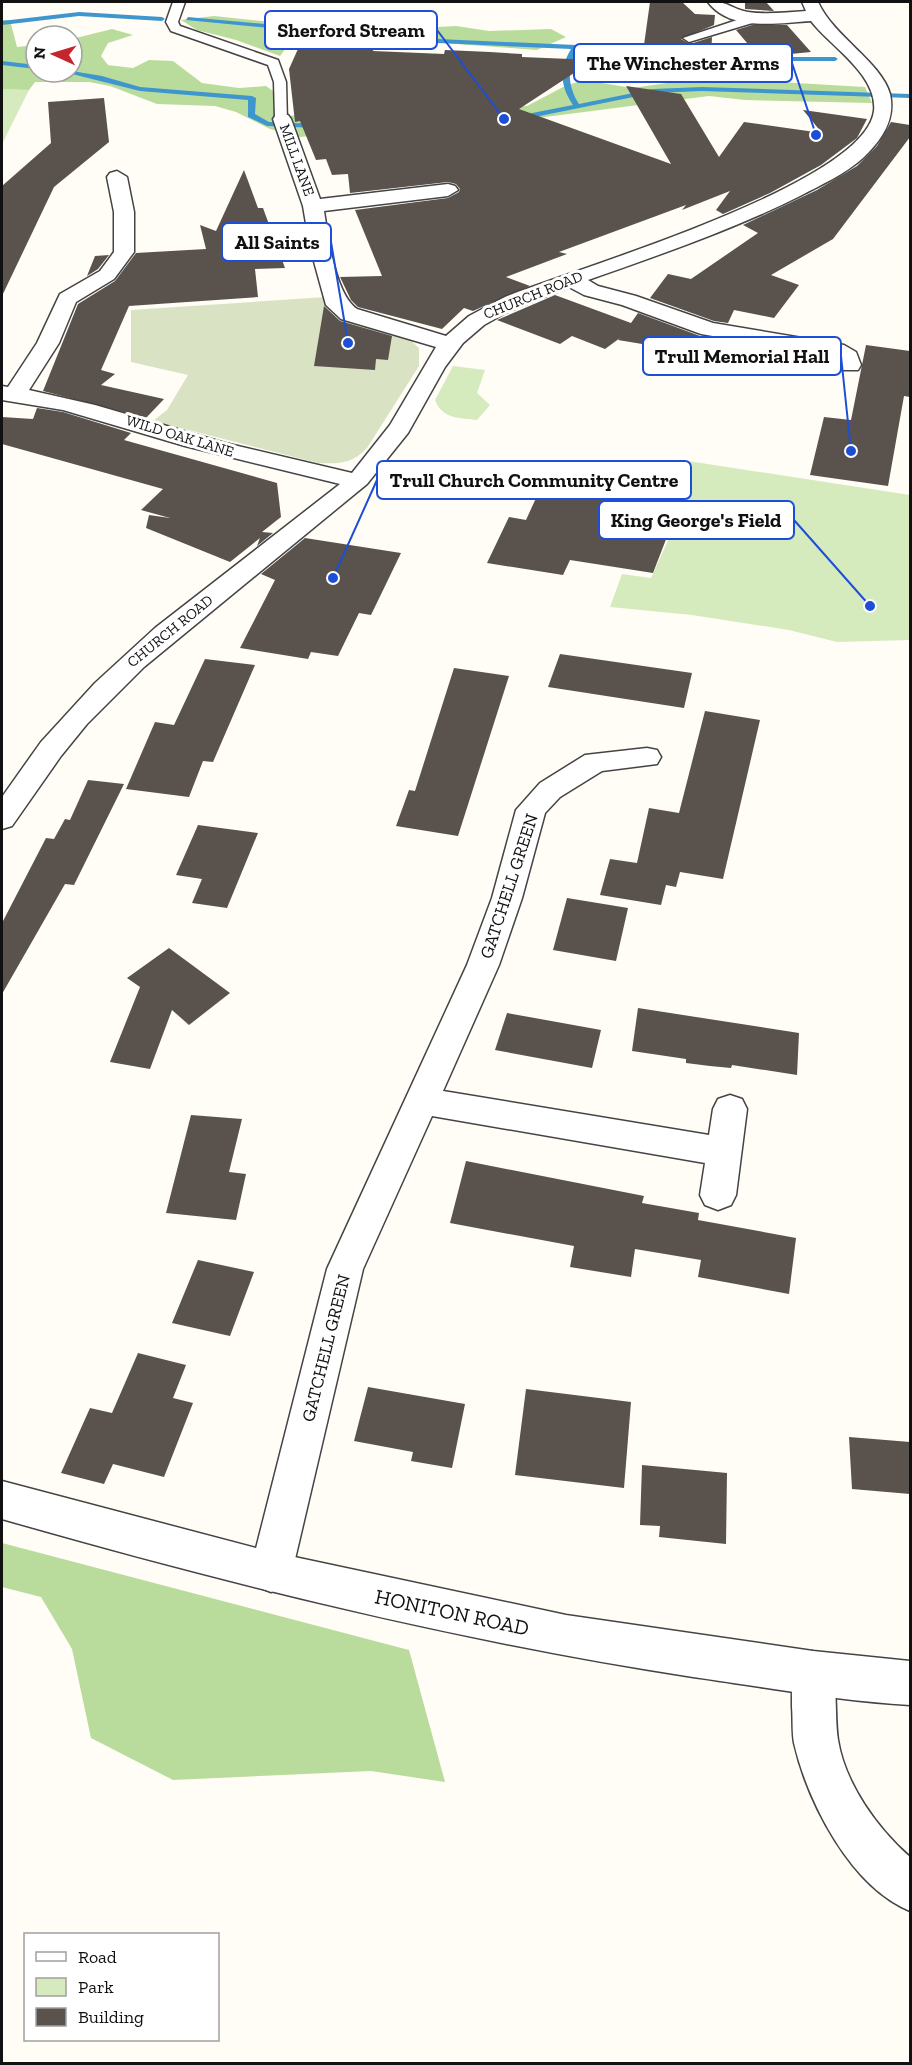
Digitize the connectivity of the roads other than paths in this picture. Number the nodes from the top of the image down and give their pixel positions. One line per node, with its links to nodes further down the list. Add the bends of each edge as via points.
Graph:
1 (179, 2): 6 (lane, MILL LANE, via 171,22 175,28 274,63)
2 (716, 2): 4 (street, via 738,16)
3 (812, 9): 4 (street); 10 (street, CHURCH ROAD, via 851,52 880,95 878,129 867,145 839,167 750,211)
4 (754, 18): 5 (lane)
5 (689, 38)
6 (284, 126): 9 (street, MILL LANE)
7 (117, 177): 13 (street, via 124,212 124,252 107,275 67,298 48,343)
8 (448, 190): 9 (street)
9 (313, 206): 11 (street, MILL LANE, via 320,248 337,305 350,314)
10 (571, 279): 11 (street, CHURCH ROAD, via 474,320); 12 (street, via 591,291 629,300 709,329 836,350 848,357)
11 (449, 344): 14 (street, CHURCH ROAD, via 407,418)
12 (849, 364)
13 (8, 394): 14 (street, WILD OAK LANE, via 87,407 273,463)
14 (357, 481): 16 (street, CHURCH ROAD, via 168,629 112,678 23,783)
15 (647, 757): 17 (street, GATCHELL GREEN, via 599,748 531,810 507,898 483,964)
16 (2, 819)
17 (423, 1101): 19 (street); 22 (street, GATCHELL GREEN, via 345,1269)
18 (730, 1109): 19 (street)
19 (724, 1152): 20 (street)
20 (718, 1195)
21 (2, 1500): 22 (street, HONITON ROAD)
22 (271, 1572): 23 (street, HONITON ROAD, via 566,1636)
23 (813, 1673): 24 (street, HONITON ROAD); 25 (street, via 816,1741 830,1788 874,1856)
24 (910, 1683)
25 (910, 1888)

